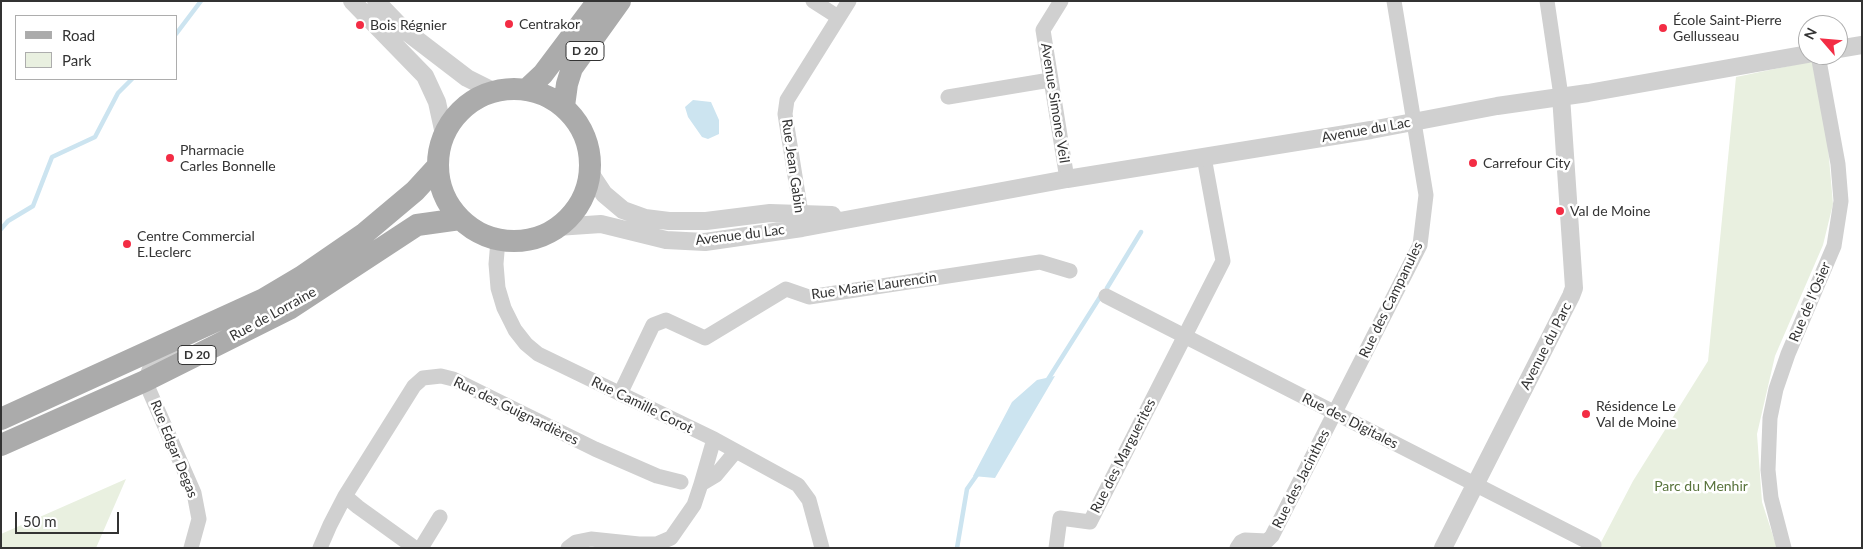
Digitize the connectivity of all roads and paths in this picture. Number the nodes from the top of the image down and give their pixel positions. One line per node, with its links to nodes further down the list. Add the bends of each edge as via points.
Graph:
1 (352, 1): 22 (street, via 424,76 437,102)
2 (376, 1): 17 (street, via 403,29 467,78)
3 (598, 1): 16 (main road, D 20, via 543,74)
4 (620, 1): 20 (main road, D 20, via 572,68)
5 (813, 1): 10 (street)
6 (848, 1): 10 (street, Rue Jean Gabin)
7 (1061, 1): 15 (street, Avenue Simone Veil, via 1043,30)
8 (1394, 1): 21 (street, Rue des Campanules)
9 (1547, 1): 18 (street)
10 (838, 18): 28 (street, Rue Jean Gabin, via 787,100 785,114)
11 (1862, 45): 12 (street)
12 (1848, 47)
13 (1798, 56): 18 (street, Avenue du Lac)
14 (1820, 65): 57 (street, Rue de l’Osier, via 1838,164 1841,201 1834,246 1788,354 1770,418 1768,470 1771,498)
15 (1050, 80): 19 (street); 26 (street, Avenue Simone Veil)
16 (527, 89): 17 (main road); 20 (main road, via 543,93)
17 (493, 91): 22 (main road, via 472,100 456,115)
18 (1561, 96): 21 (street, Avenue du Lac); 44 (street, Avenue du Parc, via 1574,288)
19 (948, 97)
20 (564, 106): 25 (main road, via 580,125 589,148)
21 (1414, 122): 23 (street, Avenue du Lac); 37 (street, Rue des Campanules, via 1426,195 1420,246)
22 (444, 134): 24 (main road)
23 (1204, 158): 26 (street, Avenue du Lac); 34 (street, via 1223,261)
24 (437, 167): 27 (main road, via 440,186); 33 (main road, Rue de Lorraine / D 20, via 415,191 364,233)
25 (590, 173): 28 (street, Avenue du Lac, via 604,194 623,210 644,218 706,221 770,212); 29 (main road, via 584,197 569,218)
26 (1067, 179): 28 (street, Avenue du Lac, via 924,206)
27 (460, 219): 30 (main road, via 478,232); 35 (main road, Rue de Lorraine / D 20, via 418,225 289,309)
28 (800, 221): 29 (street, Avenue du Lac, via 705,242 666,240 601,224)
29 (557, 227): 30 (main road, via 524,241)
30 (498, 240): 36 (street, Rue Camille Corot, via 498,288 514,330 538,354)
31 (1070, 270): 36 (street, Rue Marie Laurencin, via 1040,262 809,297 786,289 705,338 666,320 653,325)
32 (1106, 296): 34 (street, Rue des Digitales)
33 (264, 299): 35 (street, via 249,312 162,355 151,365); 38 (main road, Rue de Lorraine / D 20)
34 (1184, 336): 37 (street, Rue des Digitales); 54 (street, Rue des Marguerites, via 1090,522 1060,518)
35 (146, 381): 40 (main road, Rue de Lorraine / D 20); 48 (street, Rue Edgar Degas, via 194,493 199,519)
36 (620, 394): 39 (street, Rue Camille Corot)
37 (1334, 413): 44 (street, Rue des Digitales); 55 (street, Rue des Jacinthes, via 1272,536 1266,541 1245,540)
38 (1, 419)
39 (714, 439): 41 (street, Rue Camille Corot); 43 (street)
40 (1, 446)
41 (736, 451): 43 (street, via 716,475); 53 (street, Rue Camille Corot, via 798,485 809,500)
42 (681, 482): 45 (street, Rue des Guignardières, via 595,449 441,376 423,378 414,386)
43 (701, 484): 52 (street, via 694,505 671,538 657,544 591,539 576,542)
44 (1475, 485): 47 (street, Rue des Digitales); 56 (street, Avenue du Parc)
45 (345, 496): 49 (street, Rue des Guignardières); 50 (street)
46 (440, 517): 51 (street)
47 (1594, 545)
48 (191, 548)
49 (320, 548)
50 (415, 548)
51 (421, 548)
52 (568, 548)
53 (822, 548)
54 (1056, 548)
55 (1237, 548)
56 (1443, 548)
57 (1784, 548)

